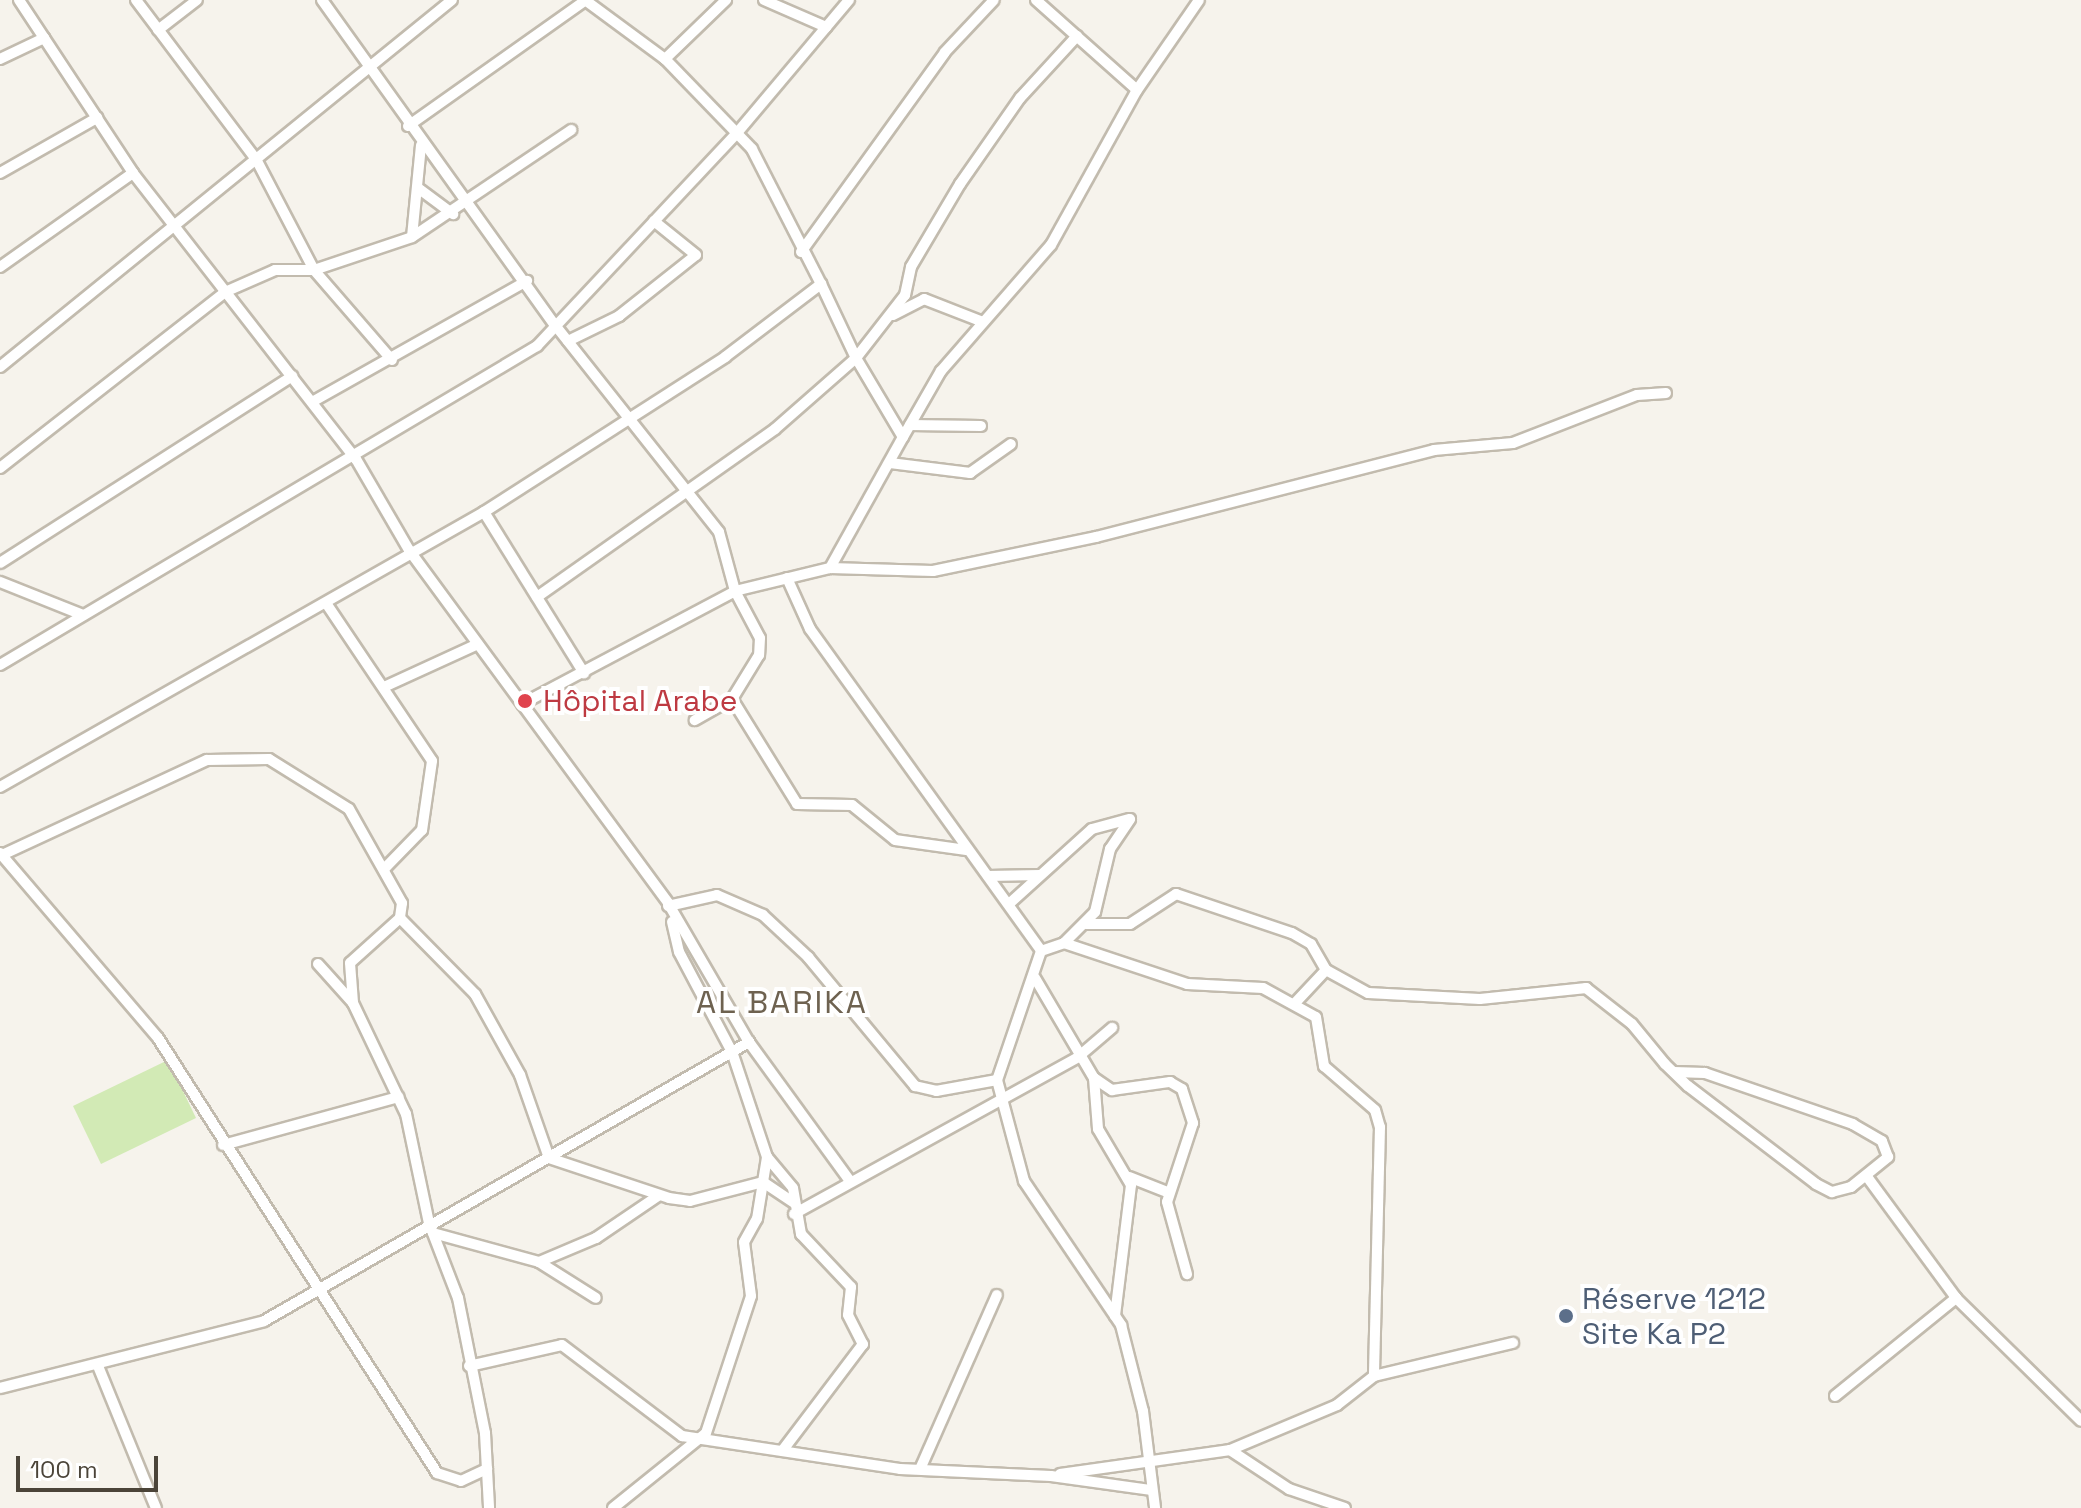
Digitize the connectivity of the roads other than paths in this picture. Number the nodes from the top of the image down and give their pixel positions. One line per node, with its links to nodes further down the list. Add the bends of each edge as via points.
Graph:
1 (19, 0): 16 (street)
2 (136, 0): 14 (street)
3 (197, 0): 14 (street)
4 (322, 0): 19 (street)
5 (452, 0): 19 (street)
6 (586, 0): 18 (street); 22 (street)
7 (726, 0): 18 (street)
8 (764, 0): 13 (street)
9 (849, 0): 13 (street)
10 (994, 0): 36 (street, via 945,52)
11 (1036, 0): 15 (street)
12 (1199, 0): 20 (street)
13 (826, 27): 24 (street)
14 (158, 30): 26 (street)
15 (1077, 36): 20 (street); 43 (street, via 1020,98 960,184)
16 (44, 38): 17 (street); 21 (street)
17 (0, 59)
18 (665, 59): 24 (street)
19 (369, 67): 22 (street); 26 (street)
20 (1137, 90): 44 (street, via 1075,209)
21 (97, 118): 27 (street); 28 (street)
22 (408, 126): 25 (street)
23 (571, 130): 30 (street)
24 (737, 133): 32 (street); 36 (street, via 768,173)
25 (421, 145): 29 (street); 30 (street)
26 (256, 159): 33 (street); 35 (street)
27 (0, 173)
28 (133, 173): 33 (street); 37 (street)
29 (418, 188): 31 (street); 34 (street)
30 (468, 205): 31 (street); 40 (street)
31 (453, 214): 34 (street)
32 (654, 221): 45 (street); 46 (street, via 696,255 619,316)
33 (174, 226): 42 (street); 49 (street)
34 (412, 237): 39 (street)
35 (302, 249): 38 (street); 39 (street)
36 (801, 252): 41 (street)
37 (0, 267)
38 (284, 269): 39 (street); 42 (street)
39 (314, 270): 48 (street)
40 (527, 281): 45 (street); 48 (street)
41 (821, 284): 47 (street); 53 (street, via 725,357)
42 (225, 292): 50 (street); 60 (street)
43 (888, 318): 44 (street, via 924,299); 47 (street)
44 (983, 322): 54 (street, via 941,371)
45 (555, 325): 46 (street); 58 (street, via 524,356)
46 (568, 341): 53 (street)
47 (856, 358): 56 (street); 61 (street, via 806,406)
48 (392, 360): 52 (street)
49 (0, 367)
50 (292, 376): 52 (street); 64 (street)
51 (1666, 393): 65 (street, via 1637,395 1513,443 1434,450 1040,549 933,571)
52 (312, 402): 58 (street)
53 (629, 416): 61 (street); 62 (street)
54 (910, 425): 55 (street); 56 (street)
55 (981, 426)
56 (903, 437): 59 (street)
57 (1011, 444): 59 (street, via 970,473 939,475)
58 (356, 459): 63 (street); 72 (street)
59 (890, 463): 65 (street)
60 (0, 468)
61 (689, 489): 68 (street, via 719,532); 69 (street)
62 (484, 512): 63 (street); 69 (street)
63 (409, 550): 70 (street); 74 (street)
64 (0, 563)
65 (830, 568): 66 (street)
66 (787, 578): 68 (street); 82 (street, via 810,629)
67 (0, 582): 71 (street)
68 (735, 591): 76 (street, via 584,669); 78 (street, via 760,638 759,655)
69 (537, 597): 76 (street)
70 (326, 603): 77 (street); 81 (street)
71 (52, 608): 72 (street); 73 (street)
72 (83, 615): 73 (street)
73 (66, 625): 75 (street)
74 (478, 644): 77 (street); 79 (street)
75 (0, 665)
76 (585, 675): 79 (street)
77 (384, 687): 84 (street, via 433,769 422,830)
78 (732, 699): 80 (street); 82 (street, via 797,804 852,805 895,840)
79 (522, 704): 87 (street)
80 (695, 720)
81 (0, 787)
82 (966, 850): 86 (street)
83 (1, 854): 84 (street, via 207,760 249,754 349,809); 107 (street, via 158,1038)
84 (384, 869): 89 (street, via 402,903)
85 (1040, 875): 86 (street); 88 (street); 90 (street, via 1092,829 1130,819 1110,849 1105,893)
86 (988, 876): 88 (street)
87 (668, 903): 99 (street); 100 (street, via 679,952); 104 (street, via 717,895 763,915 808,957 915,1086 936,1091)
88 (1010, 903): 92 (street)
89 (400, 918): 97 (street, via 350,963); 109 (street, via 475,994 520,1075)
90 (1086, 924): 91 (street); 94 (street, via 1130,924 1176,894 1292,933 1311,944)
91 (1064, 943): 92 (street); 96 (street, via 1187,984 1235,983)
92 (1041, 951): 95 (street)
93 (318, 964): 97 (street)
94 (1326, 970): 96 (street); 102 (street, via 1368,993 1480,999 1586,988 1632,1024)
95 (1035, 978): 101 (street); 104 (street)
96 (1296, 1002): 128 (street, via 1316,1017 1324,1066 1375,1110 1380,1127)
97 (353, 1003): 106 (street)
98 (1112, 1028): 101 (street)
99 (749, 1042): 100 (street); 112 (street)
100 (732, 1052): 108 (street); 109 (street)
101 (1078, 1057): 103 (street); 105 (street)
102 (1674, 1072): 111 (street, via 1816,1184 1832,1192); 111 (street, via 1705,1073 1853,1124 1889,1148)
103 (1094, 1078): 110 (street, via 1098,1129); 114 (street, via 1112,1090 1170,1082 1182,1089 1193,1123)
104 (997, 1080): 105 (street)
105 (1001, 1095): 112 (street); 124 (street, via 1024,1181)
106 (399, 1097): 107 (street); 117 (street)
107 (223, 1145): 120 (street)
108 (767, 1157): 113 (street); 116 (street, via 787,1176)
109 (549, 1158): 115 (street); 117 (street)
110 (1129, 1177): 114 (street); 124 (street)
111 (1868, 1178): 123 (street)
112 (850, 1181): 116 (street)
113 (763, 1182): 115 (street, via 690,1201); 116 (street); 132 (street, via 744,1242 751,1296)
114 (1167, 1192): 119 (street)
115 (658, 1196): 118 (street, via 596,1238)
116 (794, 1208): 134 (street, via 801,1234 851,1287 848,1315 863,1344)
117 (431, 1228): 118 (street); 120 (street); 127 (street, via 458,1298)
118 (539, 1262): 122 (street)
119 (1187, 1274)
120 (316, 1292): 126 (street, via 221,1338); 137 (street, via 437,1473 461,1481)
121 (997, 1295): 136 (street)
122 (596, 1298)
123 (1956, 1298): 130 (street); 131 (street)
124 (1115, 1316): 135 (street, via 1143,1411)
125 (1513, 1343): 128 (street)
126 (98, 1366): 129 (street); 140 (street)
127 (469, 1366): 132 (street, via 550,1345 572,1348 647,1413); 137 (street)
128 (1374, 1376): 133 (street, via 1337,1405)
129 (0, 1388)
130 (1835, 1396)
131 (2081, 1421)
132 (702, 1440): 134 (street); 142 (street)
133 (1230, 1450): 135 (street); 145 (street, via 1289,1489)
134 (782, 1451): 136 (street)
135 (1147, 1459): 138 (street); 139 (street)
136 (921, 1467): 138 (street)
137 (487, 1469): 141 (street)
138 (1051, 1476): 139 (street)
139 (1151, 1493): 143 (street); 144 (street)
140 (156, 1508)
141 (489, 1508)
142 (613, 1508)
143 (1155, 1508)
144 (1164, 1508)
145 (1345, 1508)

